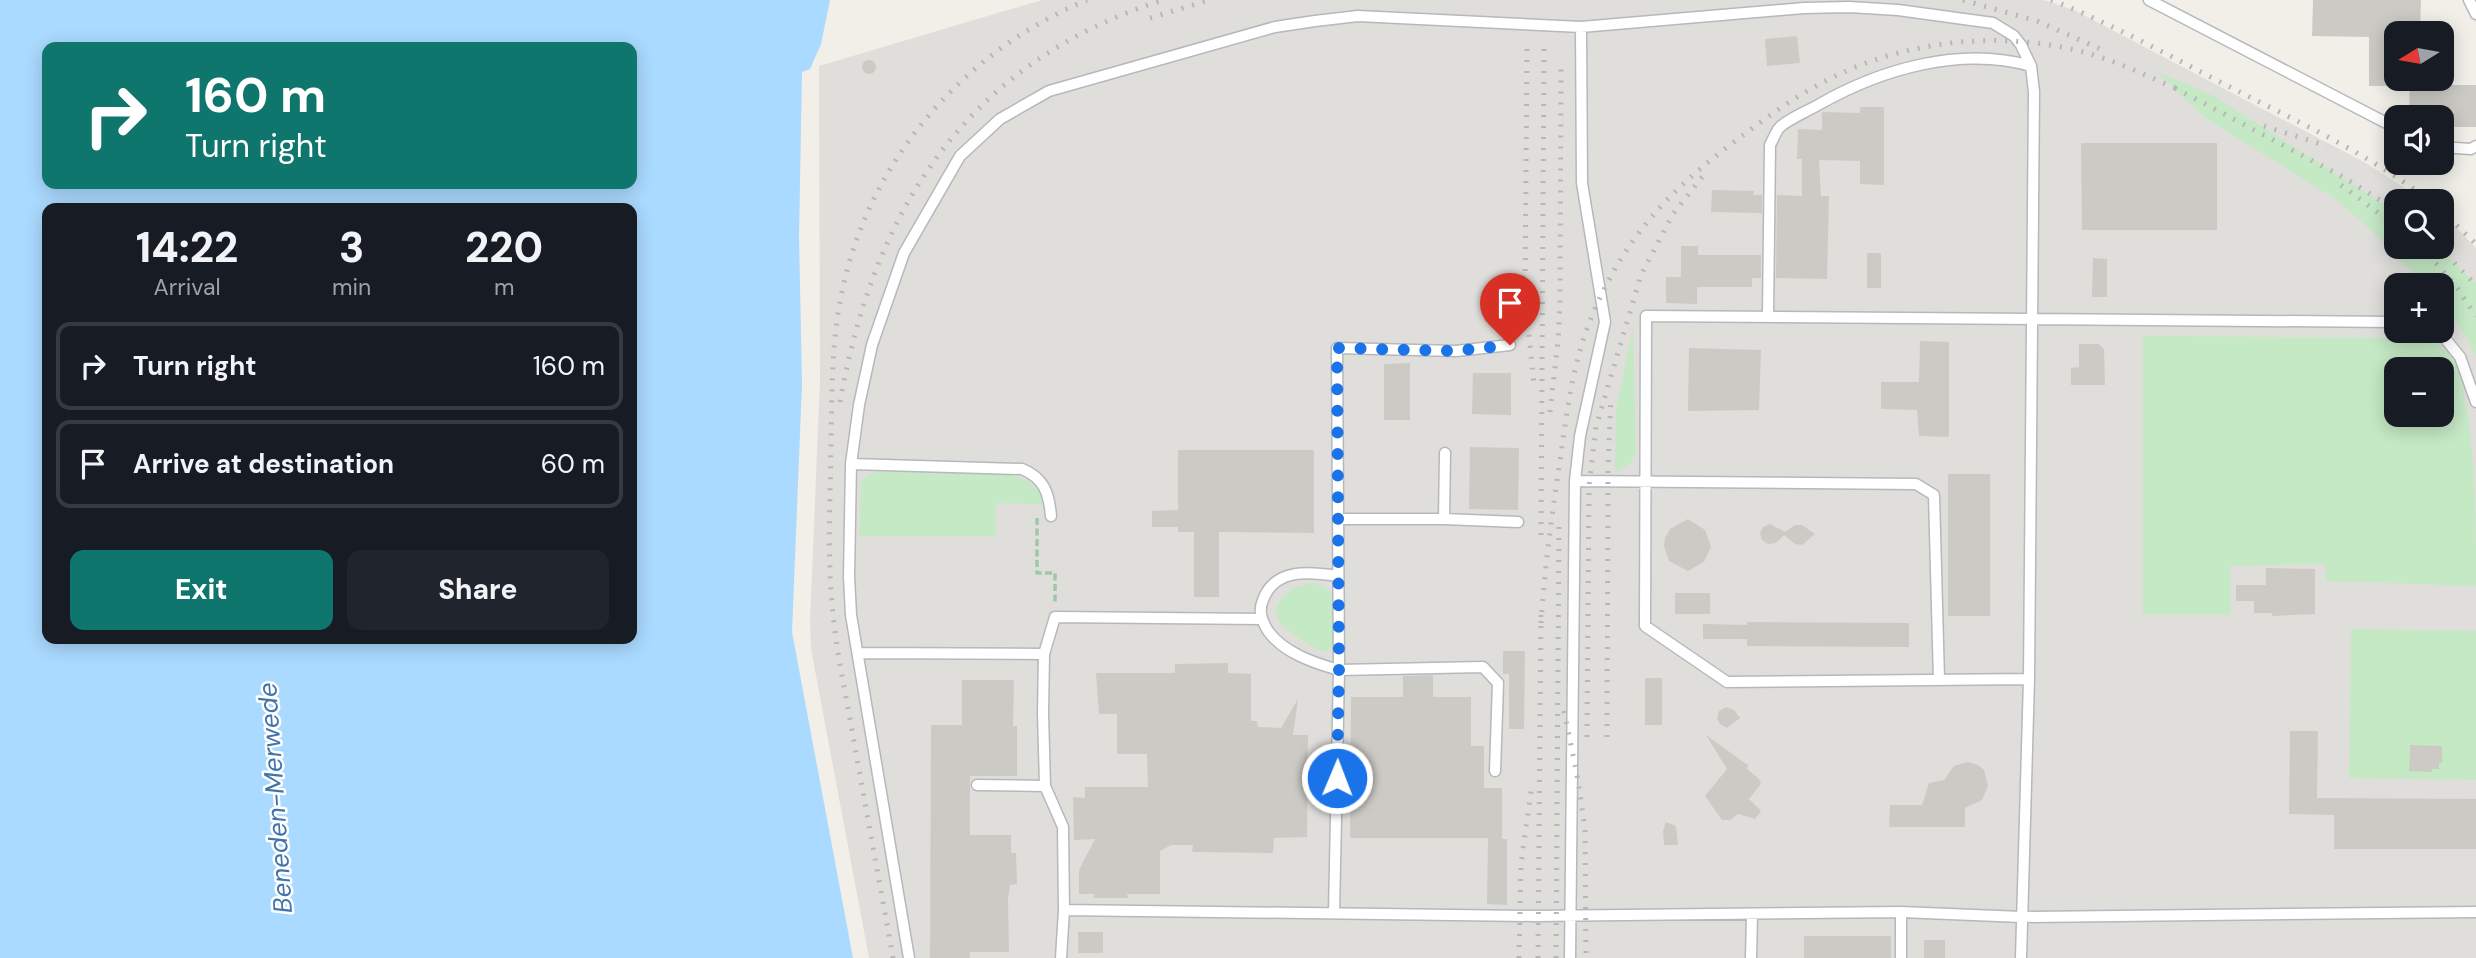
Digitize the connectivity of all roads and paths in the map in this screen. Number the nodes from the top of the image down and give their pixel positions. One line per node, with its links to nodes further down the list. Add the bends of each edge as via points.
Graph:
1 (2149, 0): 6 (lane)
2 (2469, 0): 3 (lane)
3 (2476, 14)
4 (1581, 27): 5 (lane, via 1804,8 1898,10 1993,23 2019,42); 16 (lane, via 1359,16 1275,27 1049,91 1000,119 960,156 904,253 872,345); 17 (lane, via 1581,183 1605,322 1582,424)
5 (2031, 66): 9 (lane, via 1982,58 1914,66 1844,90 1779,127 1770,145); 10 (lane)
6 (2384, 122)
7 (2476, 146): 8 (lane)
8 (2454, 148)
9 (1768, 316): 10 (lane); 18 (lane, via 1646,316)
10 (2033, 320): 11 (lane); 30 (lane)
11 (2384, 322)
12 (2449, 343): 14 (lane, via 2460,357)
13 (1510, 345): 20 (lane, via 1456,351 1337,348)
14 (2476, 402)
15 (1446, 453): 21 (lane)
16 (851, 464): 19 (lane, via 1022,469 1043,484); 26 (lane, via 849,577)
17 (1575, 481): 18 (lane); 38 (lane)
18 (1645, 481): 29 (lane, via 1645,626 1727,682); 29 (lane, via 1916,484 1934,495)
19 (1051, 516): 24 (path, via 1037,516 1037,573 1055,573)
20 (1339, 519): 21 (lane); 23 (lane)
21 (1444, 519): 22 (lane)
22 (1518, 522)
23 (1338, 576): 25 (lane, via 1309,572 1276,581 1260,606); 28 (lane)
24 (1055, 617): 25 (lane); 27 (lane)
25 (1262, 619): 28 (lane, via 1290,650)
26 (858, 653): 27 (lane); 41 (lane)
27 (1044, 654): 33 (lane)
28 (1339, 670): 31 (lane, via 1483,667 1498,683); 37 (lane)
29 (1939, 680): 30 (lane)
30 (2029, 680): 40 (lane)
31 (1495, 771)
32 (977, 785): 33 (lane)
33 (1045, 786): 34 (lane, via 1063,827)
34 (1064, 910): 37 (lane); 42 (lane)
35 (1901, 912): 39 (lane); 40 (lane); 45 (lane)
36 (2476, 912): 40 (lane)
37 (1334, 913): 38 (lane)
38 (1570, 914): 39 (lane); 43 (lane)
39 (1752, 915): 44 (lane)
40 (2022, 917): 46 (lane)
41 (909, 958)
42 (1061, 958)
43 (1570, 958)
44 (1751, 958)
45 (1901, 958)
46 (2021, 958)

